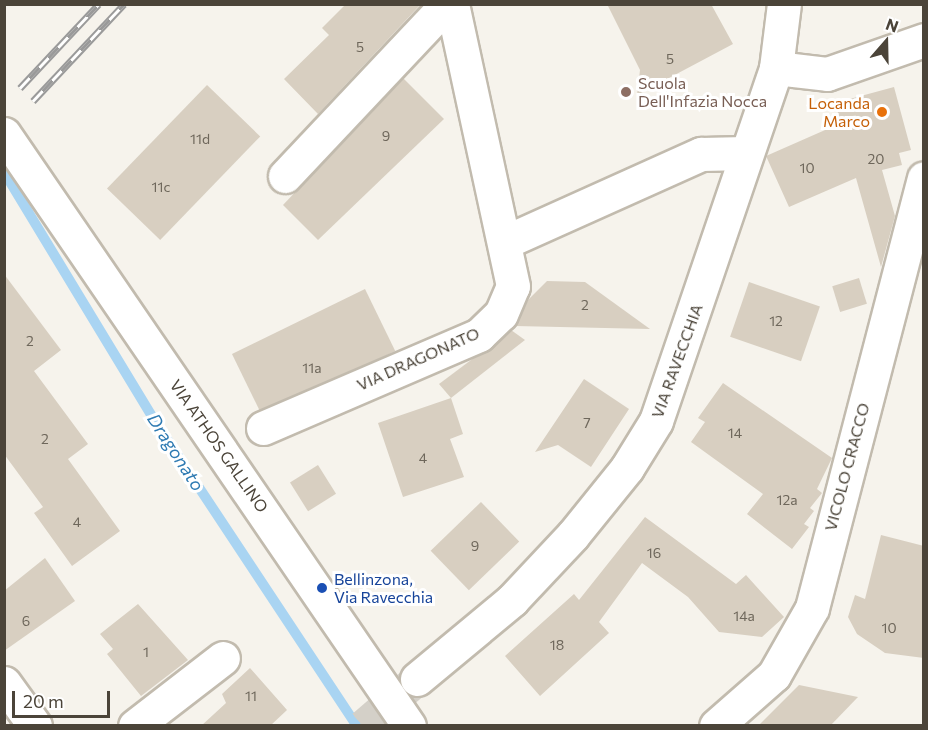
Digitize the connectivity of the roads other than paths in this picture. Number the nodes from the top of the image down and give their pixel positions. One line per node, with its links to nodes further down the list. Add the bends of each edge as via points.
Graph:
1 (447, 4): 8 (street)
2 (452, 4): 10 (street, VIA DRAGONATO)
3 (784, 4): 5 (street, VIA RAVECCHIA)
4 (924, 40): 5 (street, via 827,74)
5 (776, 68): 7 (street, VIA RAVECCHIA)
6 (4, 134): 17 (street, VIA ATHOS GALLINO)
7 (746, 153): 10 (street, via 701,154); 13 (street, VIA RAVECCHIA, via 675,375 656,422 627,468 512,600)
8 (285, 176)
9 (924, 178): 18 (street, VICOLO CRACCO, via 812,608 774,675)
10 (505, 242): 11 (street, VIA DRAGONATO, via 513,286 501,314 480,334)
11 (263, 428)
12 (223, 658): 16 (street)
13 (417, 679)
14 (4, 683): 15 (street)
15 (35, 726)
16 (135, 726)
17 (409, 726)
18 (716, 726)

